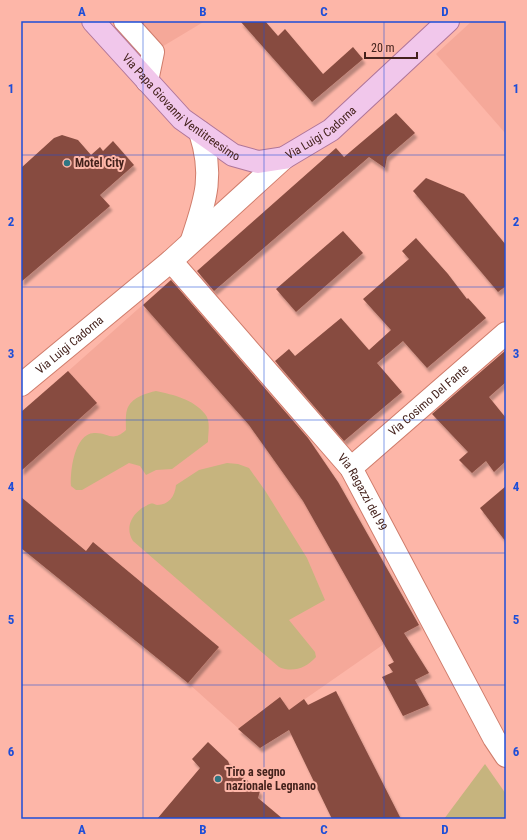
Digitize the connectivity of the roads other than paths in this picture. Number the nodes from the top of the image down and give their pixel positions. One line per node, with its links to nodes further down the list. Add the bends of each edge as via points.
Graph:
1 (93, 21): 4 (main road, Via Papa Giovanni Ventitreesimo)
2 (125, 21): 4 (street, via 153,52)
3 (448, 21): 6 (main road, Via Luigi Cadorna, via 331,130)
4 (147, 80): 5 (main road, Via Papa Giovanni Ventitreesimo, via 182,119)
5 (200, 132): 6 (main road, Via Papa Giovanni Ventitreesimo, via 232,155 258,162); 7 (street, Via Luigi Cadorna, via 206,152 208,179 204,205)
6 (284, 158): 7 (street, Via Luigi Cadorna)
7 (191, 242): 8 (street, Via Luigi Cadorna)
8 (171, 261): 10 (street, Via Luigi Cadorna); 11 (street, Via Ragazzi del 99)
9 (506, 333): 11 (street, Via Cosimo Del Fante)
10 (21, 386)
11 (351, 468): 12 (street, Via Ragazzi del 99)
12 (506, 756)

